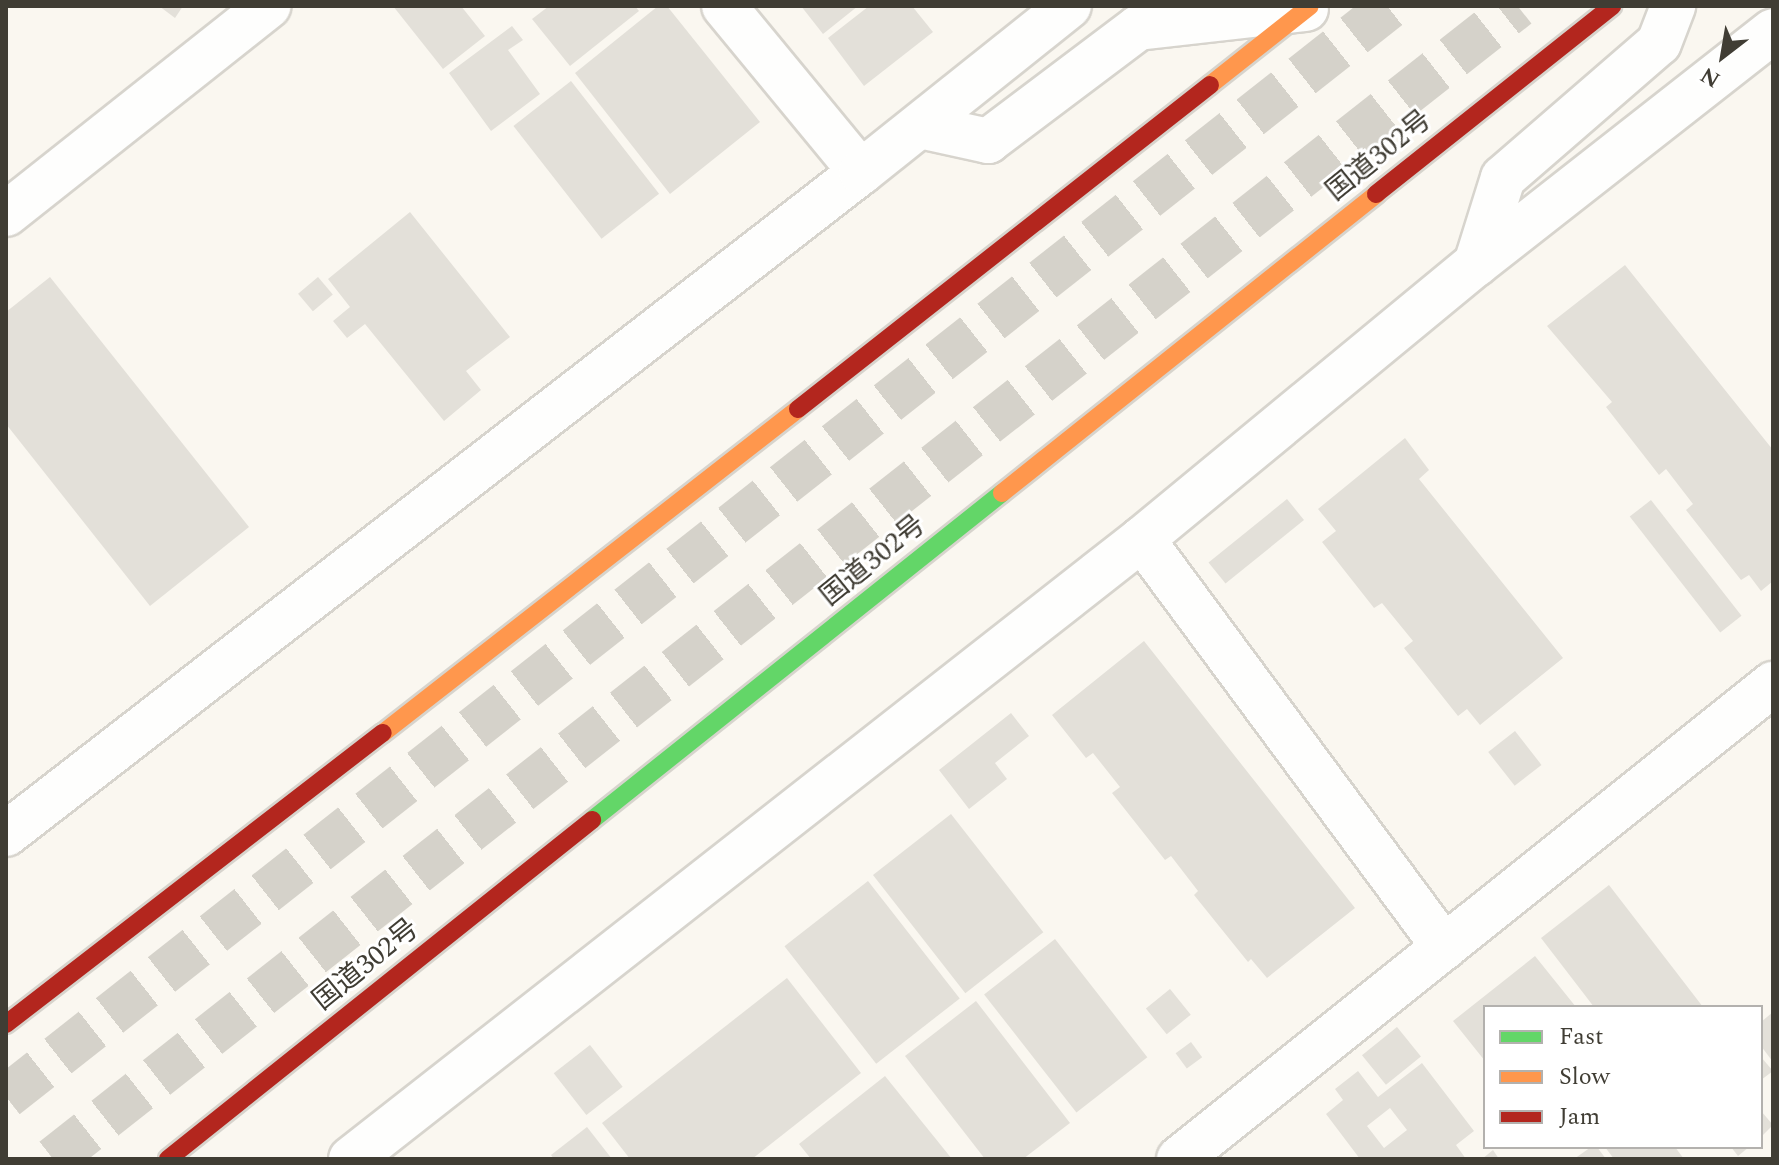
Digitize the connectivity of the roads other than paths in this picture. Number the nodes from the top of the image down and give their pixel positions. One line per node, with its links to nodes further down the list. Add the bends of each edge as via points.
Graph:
1 (268, 6): 10 (street)
2 (724, 6): 9 (street)
3 (1069, 6): 8 (street)
4 (1612, 6): 17 (highway, 国道302号)
5 (1673, 6): 11 (street, via 1659,43 1503,178)
6 (1308, 8): 8 (street, via 1138,28 988,141); 16 (highway)
7 (1773, 31): 11 (street)
8 (920, 126): 9 (street)
9 (861, 172): 14 (street)
10 (6, 214)
11 (1476, 264): 12 (street)
12 (1142, 539): 15 (street); 18 (street)
13 (1773, 684): 15 (street)
14 (6, 834)
15 (1444, 947): 19 (street)
16 (6, 1024)
17 (168, 1159)
18 (351, 1159)
19 (1179, 1159)

